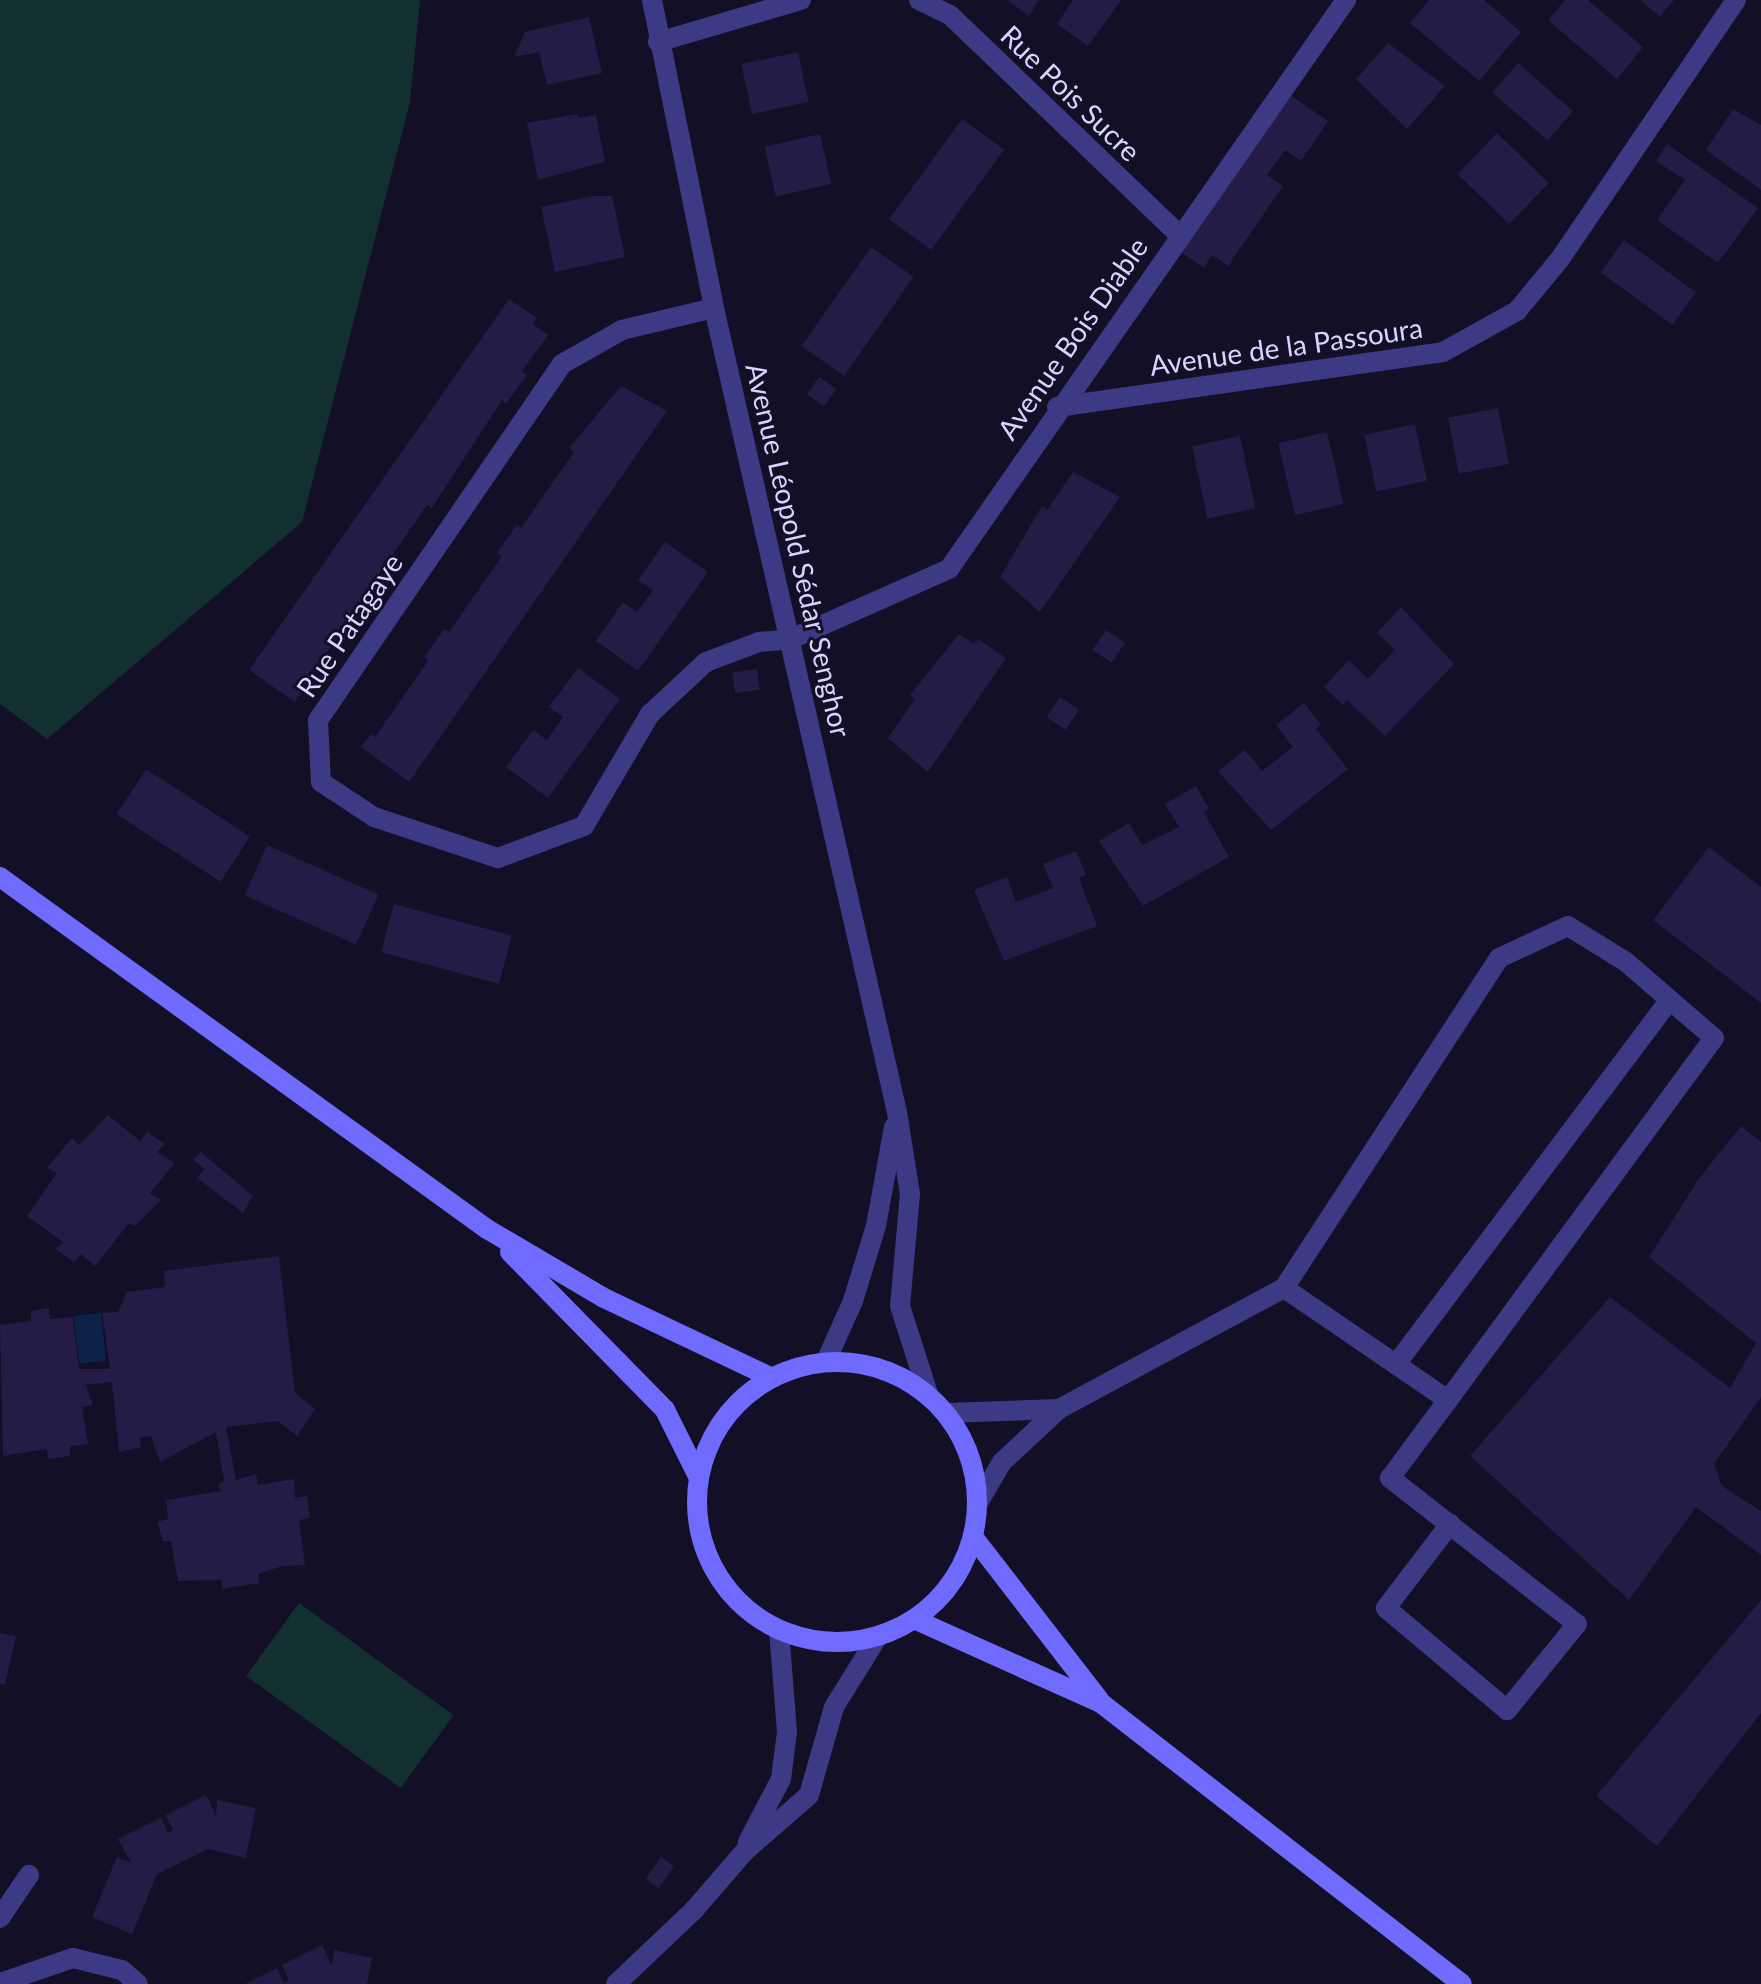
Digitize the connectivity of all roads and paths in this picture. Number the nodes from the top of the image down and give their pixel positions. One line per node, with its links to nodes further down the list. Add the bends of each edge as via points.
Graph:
1 (652, 0): 6 (street, Avenue Léopold Sédar Senghor)
2 (801, 0): 6 (street)
3 (919, 0): 7 (street, Rue Pois Sucre, via 950,15)
4 (1346, 0): 7 (street, Avenue Bois Diable)
5 (1736, 0): 9 (street, Avenue de la Passoura, via 1560,259 1517,311 1443,352)
6 (658, 42): 8 (street, Avenue Léopold Sédar Senghor)
7 (1178, 234): 9 (street, Avenue Bois Diable)
8 (714, 308): 10 (street, Avenue Léopold Sédar Senghor); 10 (street, Rue Patagaye, via 622,330 562,364 318,721 321,782 374,817 498,858 584,826 650,714 706,662 759,642)
9 (1057, 407): 10 (street, Avenue Bois Diable, via 949,569)
10 (791, 639): 13 (street, Avenue Léopold Sédar Senghor)
11 (0, 877): 14 (main road)
12 (1669, 1001): 15 (street, via 1626,962 1568,926 1499,958); 17 (street); 20 (street, via 1714,1038)
13 (897, 1112): 16 (street, Avenue Léopold Sédar Senghor, via 876,1226 853,1301); 19 (street, Avenue Léopold Sédar Senghor, via 910,1194 900,1306)
14 (487, 1229): 18 (main road, via 604,1298); 23 (main road, via 665,1410)
15 (1284, 1288): 17 (street); 21 (street)
16 (826, 1361): 18 (main road); 19 (main road, via 880,1367)
17 (1397, 1363): 20 (street)
18 (770, 1377): 23 (main road, via 736,1402 711,1436)
19 (928, 1394): 22 (main road)
20 (1448, 1400): 25 (street, via 1390,1478)
21 (1059, 1409): 22 (street); 24 (street, via 1002,1462)
22 (946, 1413): 24 (main road, via 970,1456)
23 (698, 1476): 28 (main road, via 697,1523 712,1567 740,1604)
24 (978, 1503): 26 (main road)
25 (1450, 1524): 25 (street, via 1577,1624 1507,1710 1386,1608)
26 (974, 1538): 27 (main road, via 953,1584); 30 (main road, via 1015,1598)
27 (916, 1620): 29 (main road); 30 (main road)
28 (779, 1631): 29 (main road, via 827,1643); 31 (street, via 787,1732 781,1779)
29 (877, 1638): 31 (street, via 834,1707 809,1795)
30 (1101, 1703): 37 (main road)
31 (744, 1852): 36 (street, via 694,1910)
32 (29, 1875): 33 (street)
33 (0, 1918)
34 (0, 1983): 35 (street, via 73,1958 122,1970)
35 (138, 1984)
36 (616, 1984)
37 (1462, 1984)

